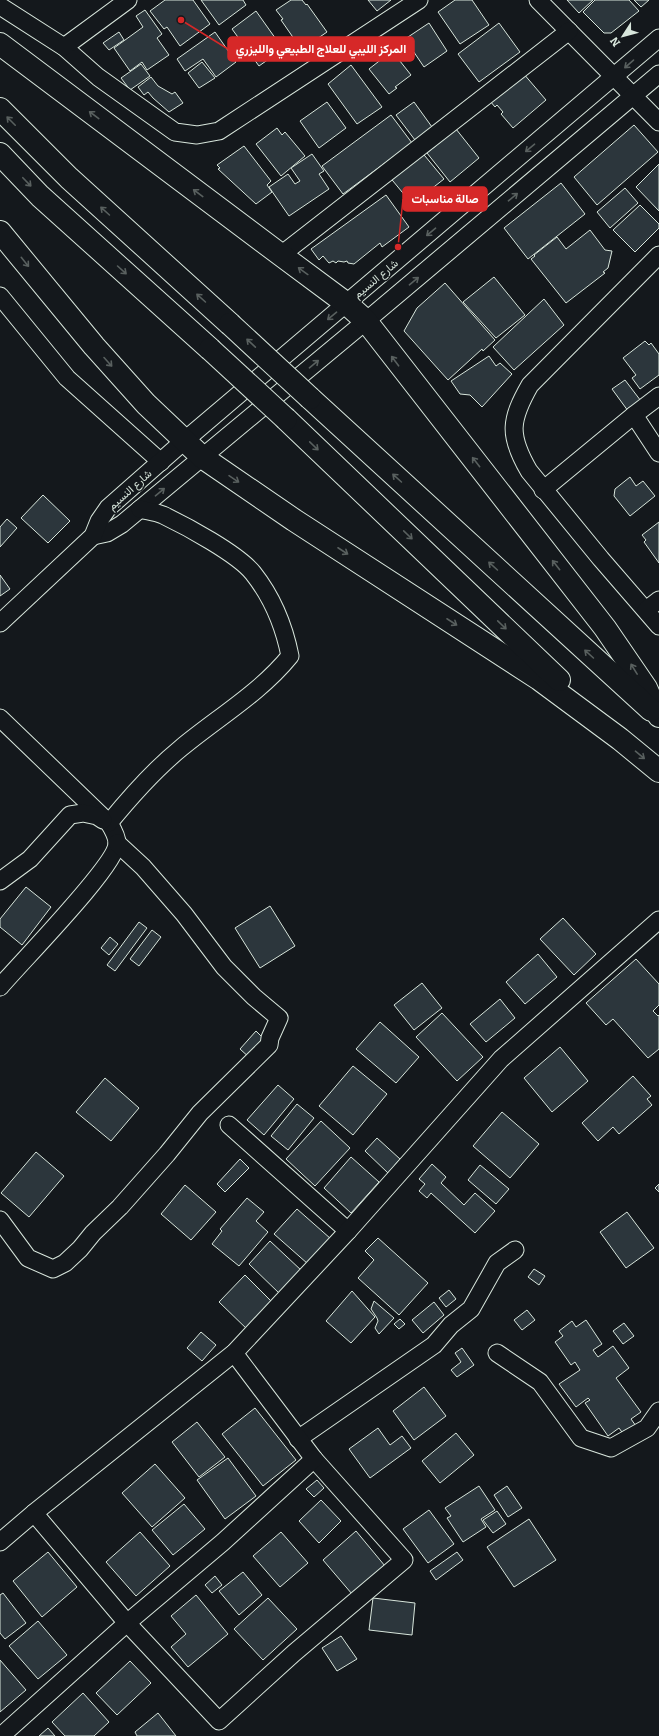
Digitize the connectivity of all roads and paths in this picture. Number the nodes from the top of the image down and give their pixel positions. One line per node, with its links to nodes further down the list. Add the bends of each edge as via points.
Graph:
1 (128, 0): 8 (street)
2 (419, 0): 8 (street, via 219,130 197,135 175,132 98,77)
3 (538, 0): 5 (street)
4 (0, 6): 8 (street)
5 (569, 31): 10 (street); 16 (street)
6 (659, 38): 10 (street, شارع النسيم, one-way to 10)
7 (0, 44): 16 (highway, one-way to 7)
8 (64, 47)
9 (659, 74): 11 (street, شارع النسيم)
10 (615, 76): 11 (street); 19 (street, شارع النسيم, one-way to 19)
11 (633, 96): 13 (street); 20 (street, شارع النسيم, one-way to 11)
12 (0, 109): 33 (highway, one-way to 12, bridge, via 69,178)
13 (659, 122)
14 (0, 154): 35 (highway, one-way to 35, bridge, via 40,196 286,419)
15 (0, 232): 23 (highway, one-way to 23, via 94,346 146,404)
16 (281, 255): 19 (highway, one-way to 16)
17 (659, 255): 27 (street, via 530,385 518,406 514,423 514,441 520,456)
18 (0, 296): 26 (street, via 67,378)
19 (348, 304): 20 (highway); 23 (street, شارع النسيم, one-way to 23)
20 (366, 321): 25 (street, شارع النسيم, one-way to 20); 33 (highway, one-way to 20, via 646,688 605,628)
21 (659, 396): 22 (street)
22 (634, 415): 24 (street); 27 (street)
23 (184, 441): 25 (highway); 26 (street, شارع النسيم)
24 (659, 453)
25 (202, 457): 28 (street, شارع النسيم, one-way to 25); 35 (highway, one-way to 35, via 539,679)
26 (161, 462): 29 (street, شارع النسيم, via 108,508 99,520)
27 (543, 490): 30 (street, via 601,559)
28 (140, 509): 29 (street, شارع النسيم, via 122,524); 37 (street, via 162,515 194,532 232,555 252,572 276,610 290,656 277,672 156,770)
29 (94, 536): 31 (street)
30 (652, 605): 32 (street)
31 (0, 623)
32 (659, 626)
33 (659, 717)
34 (0, 718): 37 (street)
35 (620, 739): 36 (highway, one-way to 36)
36 (659, 771)
37 (109, 823): 38 (street); 39 (street, via 97,816 83,813 70,815 30,859)
38 (117, 843): 41 (street, via 112,856 78,901); 43 (street, via 142,866 184,914 224,966 279,1018 269,1045 200,1113 120,1207 65,1263 53,1269 28,1258)
39 (0, 881)
40 (659, 920): 44 (street, via 501,1059)
41 (0, 986)
42 (229, 1125): 44 (street)
43 (0, 1220)
44 (348, 1231): 46 (street)
45 (515, 1250): 49 (street, via 497,1263 471,1308 434,1345)
46 (234, 1353): 49 (street); 51 (street)
47 (497, 1353): 48 (street, via 540,1382 581,1438 611,1448 647,1428)
48 (659, 1411)
49 (298, 1438): 50 (street)
50 (314, 1459): 53 (street, via 223,1542); 53 (street, via 404,1560 294,1653 219,1721)
51 (34, 1513): 52 (street); 53 (street)
52 (0, 1542)
53 (127, 1623): 54 (street)
54 (1, 1736)

